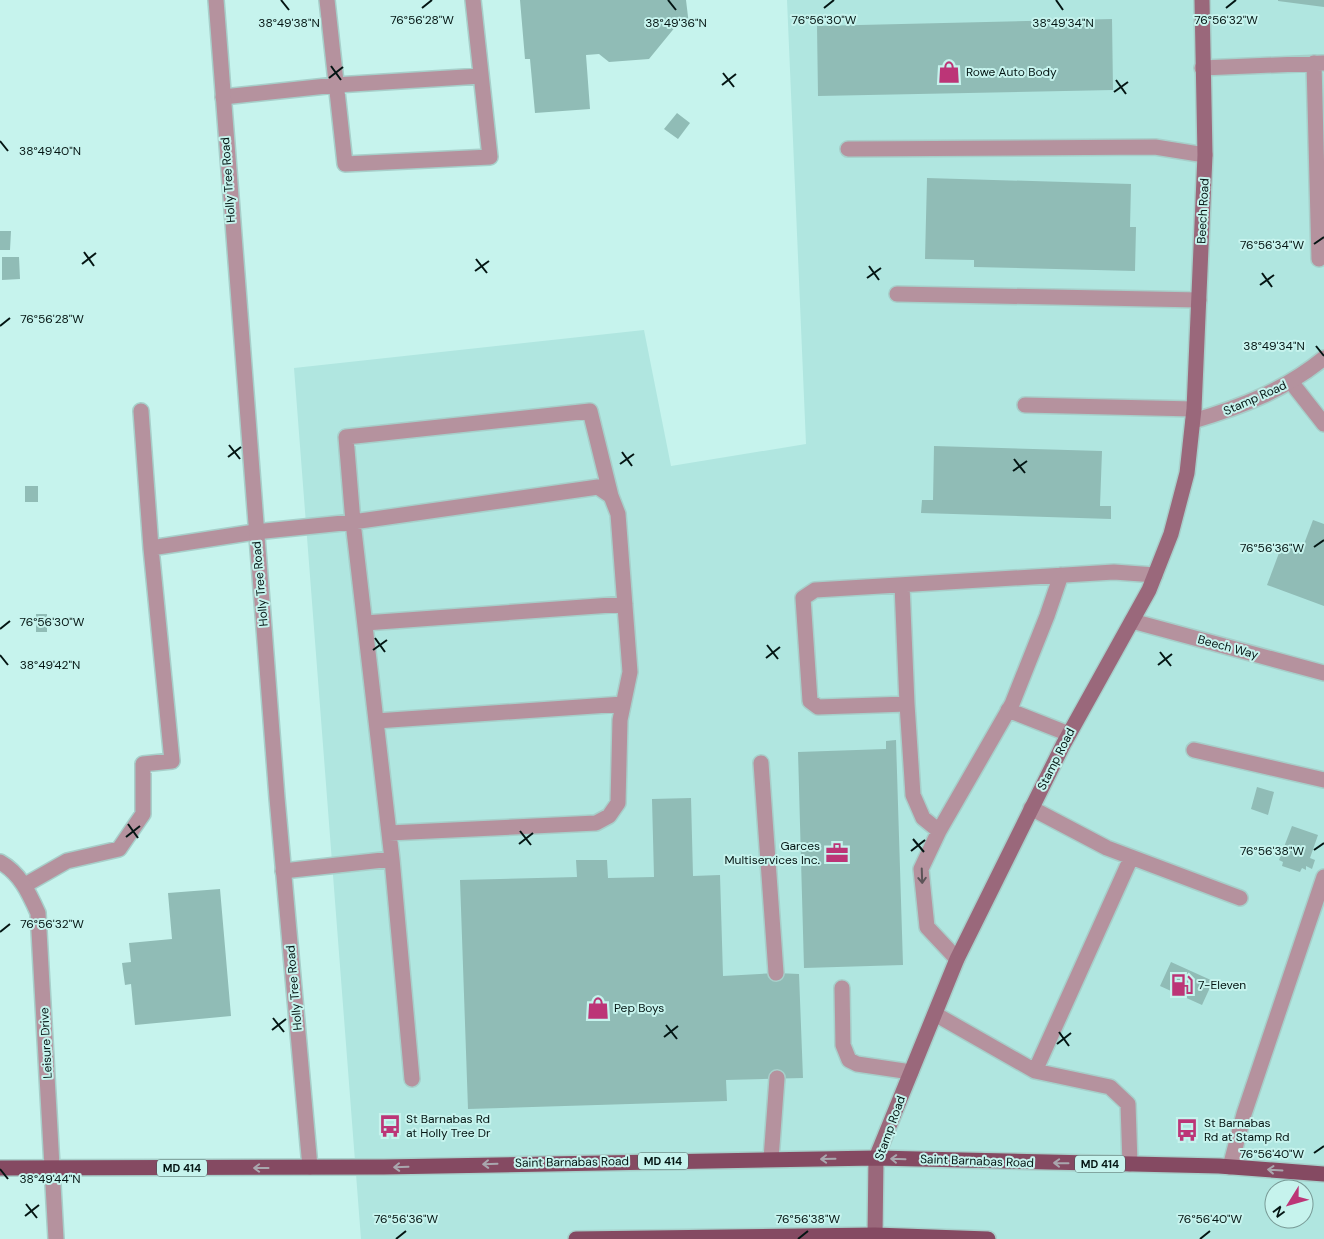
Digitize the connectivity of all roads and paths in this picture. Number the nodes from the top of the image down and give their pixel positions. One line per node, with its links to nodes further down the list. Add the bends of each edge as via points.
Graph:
1 (216, 0): 9 (street, Holly Tree Road)
2 (327, 0): 8 (street)
3 (473, 0): 7 (street)
4 (1202, 0): 6 (street, Beech Road)
5 (1319, 63): 6 (street); 12 (street)
6 (1202, 68): 11 (street, Beech Road)
7 (481, 76): 8 (street); 8 (street, via 490,157 345,164)
8 (336, 85): 9 (street)
9 (223, 97): 23 (street, Holly Tree Road)
10 (848, 149): 11 (street, via 1155,147)
11 (1205, 155): 14 (street, Beech Road)
12 (1319, 259)
13 (897, 294): 14 (street)
14 (1199, 300): 19 (street, Beech Road)
15 (1324, 358): 16 (street, Stamp Road)
16 (1292, 382): 19 (street, Stamp Road, via 1232,410); 20 (street)
17 (1025, 405): 19 (street)
18 (141, 411): 24 (street)
19 (1194, 415): 26 (street, Stamp Road, via 1187,474 1171,534)
20 (1324, 424)
21 (611, 496): 22 (street, via 598,486); 22 (street, via 590,411 346,437); 28 (street, via 618,514)
22 (353, 522): 23 (street); 30 (street)
23 (256, 532): 24 (street); 46 (street, Holly Tree Road)
24 (151, 548): 48 (street, via 172,761 143,764 143,814 119,849 67,861)
25 (1060, 575): 26 (street, via 1114,572); 27 (street); 34 (street, via 1047,616)
26 (1155, 575): 29 (street, Stamp Road)
27 (902, 585): 33 (street); 33 (street, via 815,590 803,598 810,701 818,707)
28 (625, 604): 30 (street); 32 (street, via 630,672)
29 (1132, 621): 31 (street, Beech Way); 36 (street, Stamp Road)
30 (365, 623): 35 (street)
31 (1324, 673)
32 (624, 704): 35 (street); 42 (street, via 620,720 618,802 609,816 596,823)
33 (908, 704): 41 (street, via 913,795 923,818)
34 (1008, 710): 36 (street); 41 (street)
35 (376, 721): 42 (street)
36 (1069, 734): 40 (street, Stamp Road)
37 (1194, 750): 39 (street)
38 (761, 763): 51 (street)
39 (1324, 780)
40 (1031, 808): 43 (street); 50 (street, Stamp Road)
41 (939, 831): 50 (street, one-way to 50, via 921,869 928,927)
42 (389, 833): 44 (street)
43 (1131, 858): 49 (street); 54 (street)
44 (392, 859): 46 (street); 57 (street)
45 (0, 862): 48 (street, Leisure Drive)
46 (283, 871): 64 (street, Holly Tree Road)
47 (1324, 877): 61 (street, via 1244,1114)
48 (25, 885): 63 (street, Leisure Drive, via 38,913)
49 (1240, 898)
50 (957, 958): 53 (street, Stamp Road)
51 (776, 973)
52 (842, 988): 55 (street, via 843,1045 849,1060)
53 (935, 1014): 54 (street); 55 (street, Stamp Road)
54 (1035, 1071): 60 (street, via 1110,1086 1128,1104)
55 (911, 1072): 58 (street, Stamp Road)
56 (777, 1078): 59 (street)
57 (412, 1079)
58 (876, 1158): 59 (main road, Saint Barnabas Road / MD 414, one-way to 59); 60 (main road, Saint Barnabas Road / MD 414, one-way to 58); 66 (street, Stamp Road)
59 (771, 1159): 64 (main road, Saint Barnabas Road / MD 414, one-way to 64)
60 (1130, 1164): 61 (main road, Saint Barnabas Road / MD 414)
61 (1230, 1167): 65 (main road, Saint Barnabas Road / MD 414, one-way to 61)
62 (0, 1168): 63 (main road, Saint Barnabas Road / MD 414)
63 (53, 1168): 64 (main road, Saint Barnabas Road / MD 414, one-way to 63); 67 (street, Leisure Drive)
64 (310, 1168)
65 (1324, 1174)
66 (874, 1237): 69 (main road); 70 (main road)
67 (56, 1239)
68 (576, 1239): 69 (main road)
69 (590, 1239)
70 (988, 1239)

